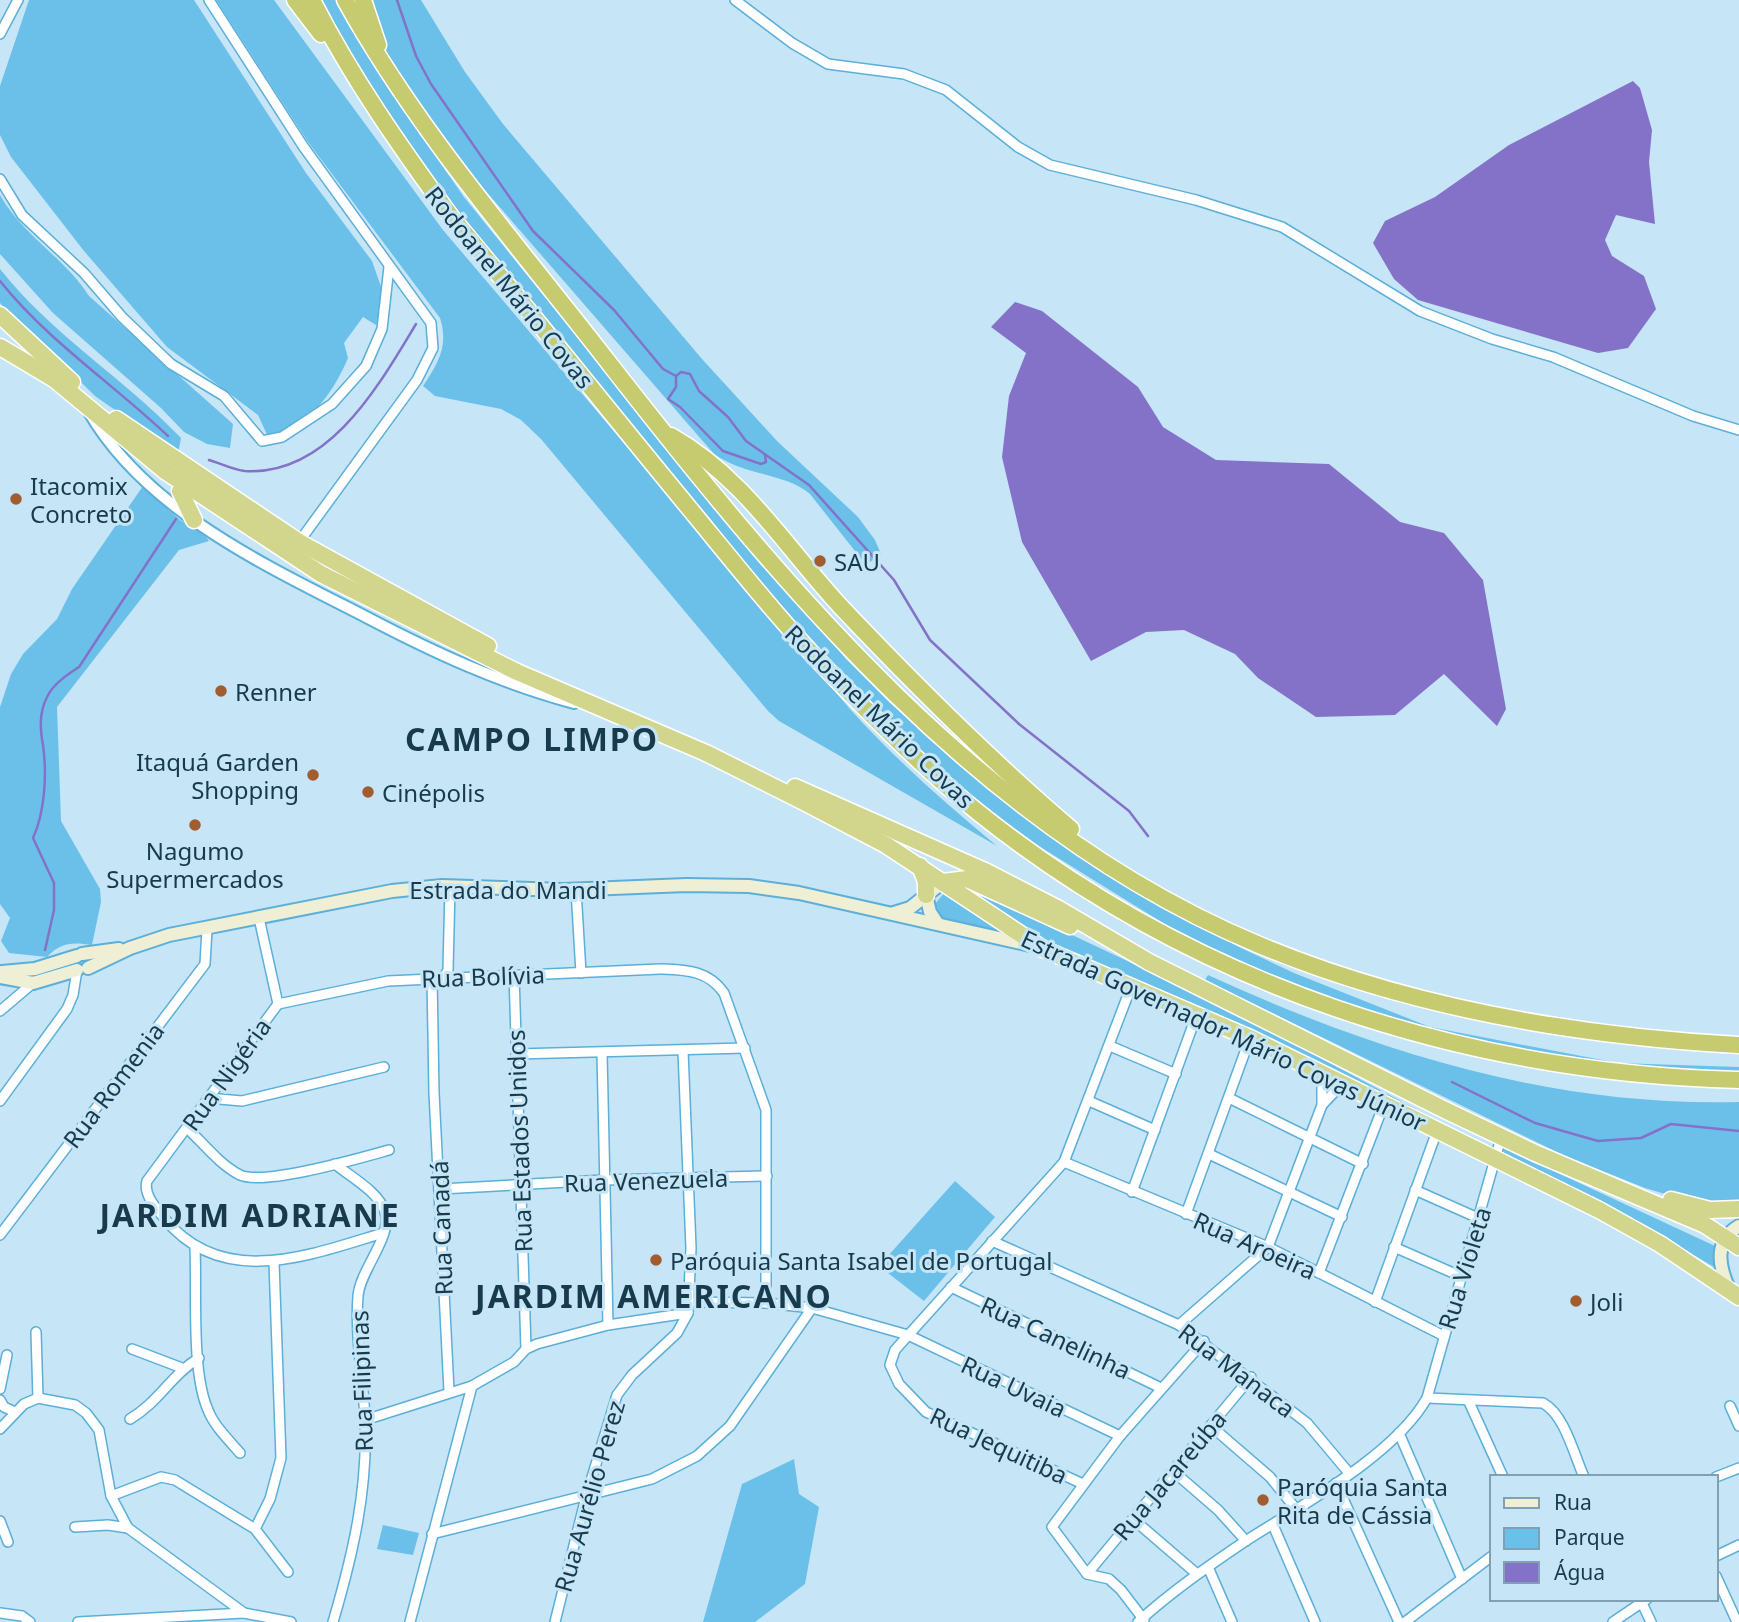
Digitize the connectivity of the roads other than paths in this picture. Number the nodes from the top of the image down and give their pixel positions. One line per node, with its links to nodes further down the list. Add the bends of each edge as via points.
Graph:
1 (18, 0): 8 (street)
2 (209, 0): 12 (street, via 303,146)
3 (295, 0): 9 (highway)
4 (312, 0): 9 (highway, Rodoanel Mário Covas)
5 (345, 0): 10 (highway, Rodoanel Mário Covas)
6 (363, 0): 10 (highway)
7 (734, 0): 16 (street, via 828,64 904,74 946,90 1018,147 1050,165 1248,214 1303,238 1420,311)
8 (0, 34)
9 (345, 61): 59 (highway, Rodoanel Mário Covas, via 452,218 752,585 838,682 983,816 1089,891 1139,920 1248,976 1346,1014 1495,1054 1548,1063)
10 (382, 61): 17 (highway, Rodoanel Mário Covas, via 468,187)
11 (0, 178): 12 (street, via 22,215 85,273 122,317 171,364 224,396 262,441 282,437 332,404 366,366 382,328)
12 (389, 267): 21 (street, via 431,323 433,348 417,380)
13 (0, 315): 19 (highway, Estrada Governador Mário Covas Júnior, via 126,427)
14 (0, 347): 15 (highway, Estrada Governador Mário Covas Júnior, via 54,379)
15 (87, 410): 18 (highway, Estrada Governador Mário Covas Júnior); 20 (street, via 143,478)
16 (1739, 430)
17 (663, 431): 24 (highway, via 695,450 741,488 841,607 932,701); 24 (highway, Rodoanel Mário Covas, via 784,575 902,701 1026,808)
18 (186, 485): 19 (highway); 20 (highway, via 180,497); 22 (highway, Estrada Governador Mário Covas Júnior, via 359,594 517,671)
19 (213, 486): 21 (highway, Estrada Governador Mário Covas Júnior)
20 (194, 520): 22 (street, via 261,563 435,653 517,688)
21 (299, 542): 36 (highway, Estrada Governador Mário Covas Júnior, via 522,664 639,712 987,872)
22 (637, 722): 23 (highway, Estrada Governador Mário Covas Júnior, via 780,790)
23 (919, 866): 25 (highway, Estrada Governador Mário Covas Júnior); 28 (highway)
24 (1123, 874): 50 (highway, Rodoanel Mário Covas, via 1252,943 1419,998 1583,1031)
25 (943, 882): 28 (main road); 34 (highway, Estrada Governador Mário Covas Júnior); 36 (highway, via 972,881)
26 (450, 887): 27 (main road, Estrada do Mandi); 30 (main road, Estrada do Mandi, via 410,888); 42 (street, via 448,970)
27 (576, 890): 29 (main road, Estrada do Mandi, via 748,886 799,892); 39 (street)
28 (926, 895): 29 (main road, via 910,908); 31 (main road)
29 (889, 914): 31 (main road, Estrada do Mandi)
30 (259, 918): 32 (main road, Estrada do Mandi); 46 (street, Rua Nigéria)
31 (938, 924): 34 (main road, Estrada do Mandi)
32 (207, 929): 33 (main road, Estrada do Mandi); 93 (street, Rua Romenia, via 205,964)
33 (130, 948): 35 (main road, Estrada do Mandi); 37 (main road, Estrada do Mandi)
34 (1043, 949): 45 (highway, Estrada Governador Mário Covas Júnior)
35 (79, 955): 37 (main road, via 90,960); 38 (main road, Estrada do Mandi, via 36,969)
36 (1149, 962): 71 (highway, Estrada Governador Mário Covas Júnior)
37 (82, 969): 44 (main road, Estrada do Mandi); 63 (street, via 67,1009)
38 (0, 972)
39 (580, 973): 40 (street, Rua Bolívia); 52 (street, Rua Bolívia, via 691,971 705,975 717,984)
40 (514, 975): 42 (street, Rua Bolívia); 55 (street, Rua Estados Unidos)
41 (432, 977): 42 (street, Rua Bolívia); 46 (street, Rua Bolívia, via 378,982); 83 (street, Rua Canadá)
42 (444, 977)
43 (0, 978): 44 (main road, Estrada do Mandi)
44 (33, 983): 47 (street)
45 (1131, 987): 48 (highway, Estrada Governador Mário Covas Júnior); 51 (street, Rua Jequitiba)
46 (278, 1004): 61 (street, Rua Nigéria)
47 (0, 1011)
48 (1197, 1014): 49 (highway, Estrada Governador Mário Covas Júnior); 57 (street)
49 (1250, 1038): 58 (highway, Estrada Governador Mário Covas Júnior); 62 (street)
50 (1739, 1045)
51 (1110, 1046): 57 (street); 64 (street, Rua Jequitiba)
52 (746, 1048): 53 (street); 78 (street, via 766,1110)
53 (683, 1051): 54 (street); 79 (street)
54 (602, 1053): 55 (street); 80 (street)
55 (516, 1054): 82 (street, Rua Estados Unidos)
56 (384, 1067): 61 (street, via 256,1098)
57 (1176, 1074): 68 (street)
58 (1322, 1074): 60 (highway, Estrada Governador Mário Covas Júnior); 66 (street)
59 (1739, 1080)
60 (1342, 1084): 65 (highway, Estrada Governador Mário Covas Júnior); 66 (street)
61 (208, 1098): 67 (street, Rua Nigéria)
62 (1229, 1098): 70 (street); 73 (street)
63 (0, 1101)
64 (1089, 1101): 68 (street); 75 (street, Rua Jequitiba)
65 (1384, 1104): 69 (highway, Estrada Governador Mário Covas Júnior); 77 (street)
66 (1322, 1105): 70 (street)
67 (187, 1128): 76 (street, via 232,1170 249,1178); 99 (street, Rua Nigéria, via 146,1190 156,1208)
68 (1155, 1130): 85 (street)
69 (1437, 1131): 74 (highway, Estrada Governador Mário Covas Júnior); 84 (street)
70 (1311, 1137): 77 (street); 86 (street)
71 (1501, 1138): 74 (street, Rua Violeta); 81 (highway, Estrada Governador Mário Covas Júnior)
72 (389, 1150): 76 (street)
73 (1209, 1154): 86 (street); 88 (street)
74 (1496, 1161): 90 (street, Rua Violeta); 104 (highway, Estrada Governador Mário Covas Júnior, via 1621,1222)
75 (1064, 1162): 85 (street, Rua Aroeira); 95 (street, Rua Jequitiba)
76 (335, 1164): 92 (street, via 382,1204 386,1217)
77 (1363, 1164): 89 (street)
78 (767, 1176): 79 (street, Rua Venezuela); 106 (street)
79 (689, 1178): 80 (street, Rua Venezuela); 105 (street)
80 (604, 1180): 82 (street, Rua Venezuela); 110 (street)
81 (1604, 1183): 87 (highway, via 1694,1207); 94 (highway, Estrada Governador Mário Covas Júnior)
82 (520, 1184): 83 (street, Rua Venezuela); 117 (street, Rua Estados Unidos)
83 (441, 1189): 125 (street, Rua Canadá)
84 (1415, 1190): 90 (street); 97 (street)
85 (1132, 1192): 88 (street, Rua Aroeira)
86 (1291, 1192): 89 (street); 96 (street)
87 (1739, 1209)
88 (1186, 1214): 96 (street, Rua Aroeira)
89 (1342, 1217): 101 (street)
90 (1478, 1218): 102 (street, Rua Violeta)
91 (1739, 1226): 94 (main road)
92 (383, 1233): 100 (street); 133 (street, Rua Filipinas, via 358,1296)
93 (0, 1235)
94 (1726, 1237): 98 (highway, Estrada Governador Mário Covas Júnior); 104 (main road, via 1719,1259)
95 (992, 1241): 103 (street, Rua Jequitiba); 111 (street, Rua Manaca)
96 (1268, 1247): 101 (street, Rua Aroeira); 111 (street)
97 (1394, 1247): 102 (street); 107 (street)
98 (1739, 1247)
99 (195, 1248): 100 (street); 119 (street)
100 (274, 1263): 156 (street, via 281,1458 270,1499)
101 (1319, 1273): 107 (street, Rua Aroeira)
102 (1460, 1276): 114 (street, Rua Violeta)
103 (951, 1287): 113 (street, Rua Jequitiba); 123 (street, Rua Canelinha)
104 (1734, 1293)
105 (690, 1302): 106 (street, Rua Uvaia); 109 (street)
106 (766, 1303): 108 (street, Rua Uvaia)
107 (1374, 1303): 114 (street, Rua Aroeira)
108 (812, 1308): 113 (street, Rua Uvaia); 149 (street, via 730,1426 713,1443 671,1471)
109 (688, 1313): 110 (street); 149 (street, Rua Aurélio Perez, via 677,1333 617,1395)
110 (608, 1325): 117 (street)
111 (1179, 1325): 115 (street, Rua Manaca)
112 (36, 1332): 126 (street)
113 (908, 1335): 138 (street, Rua Uvaia); 147 (street, Rua Jequitiba, via 890,1365 894,1377 919,1406)
114 (1444, 1336): 127 (street, Rua Violeta)
115 (1204, 1341): 121 (street, Rua Manaca); 123 (street)
116 (132, 1349): 120 (street)
117 (526, 1349): 122 (street, via 514,1363)
118 (7, 1355): 124 (street)
119 (199, 1358): 120 (street); 139 (street, via 206,1406)
120 (182, 1368): 132 (street, via 151,1406)
121 (1251, 1377): 134 (street, Rua Jacareúba); 142 (street, Rua Manaca, via 1307,1423)
122 (472, 1385): 125 (street); 157 (street)
123 (1161, 1388): 138 (street)
124 (0, 1390)
125 (449, 1391): 133 (street)
126 (37, 1398): 131 (street); 148 (street, via 70,1402 95,1422)
127 (1427, 1398): 129 (street); 137 (street, Rua Violeta)
128 (0, 1401): 131 (street)
129 (1469, 1402): 143 (street); 144 (street, via 1536,1402 1550,1407)
130 (1730, 1406): 135 (street)
131 (15, 1412): 136 (street)
132 (130, 1419)
133 (365, 1420): 176 (street, Rua Filipinas, via 362,1507)
134 (1211, 1426): 141 (street, Rua Jacareúba); 150 (street, via 1270,1477)
135 (1739, 1426)
136 (0, 1429)
137 (1399, 1433): 142 (street, Rua Violeta); 167 (street)
138 (1120, 1436): 147 (street)
139 (240, 1453)
140 (1739, 1468): 145 (street)
141 (1173, 1471): 151 (street, Rua Jacareúba); 158 (street)
142 (1349, 1473): 146 (street, Rua Violeta)
143 (1502, 1475)
144 (1583, 1475)
145 (1718, 1476)
146 (1336, 1483): 150 (street, Rua Violeta); 181 (street)
147 (1083, 1484): 165 (street, via 1052,1527)
148 (111, 1496): 155 (street); 156 (street, via 163,1476 193,1489)
149 (586, 1497): 157 (street); 178 (street, Rua Aurélio Perez)
150 (1296, 1509): 153 (street, Rua Violeta)
151 (1133, 1519): 165 (street, Rua Jacareúba); 166 (street)
152 (0, 1521): 159 (street)
153 (1273, 1525): 158 (street, Rua Violeta); 180 (street)
154 (75, 1527): 155 (street)
155 (128, 1528): 171 (street)
156 (255, 1529): 164 (street)
157 (432, 1534): 177 (street)
158 (1246, 1541): 163 (street, Rua Violeta)
159 (8, 1542)
160 (1739, 1545): 161 (street)
161 (1718, 1555)
162 (1490, 1557): 167 (street)
163 (1208, 1567): 166 (street, Rua Violeta); 179 (street)
164 (288, 1572)
165 (1087, 1574): 172 (street, via 1108,1579 1131,1600)
166 (1197, 1574): 172 (street, Rua Violeta)
167 (1462, 1578): 182 (street)
168 (1718, 1581): 185 (street)
169 (1643, 1601): 183 (street); 184 (street)
170 (0, 1613): 173 (street)
171 (244, 1613): 174 (street); 175 (street)
172 (1142, 1621)
173 (30, 1622)
174 (78, 1622)
175 (291, 1622)
176 (333, 1622)
177 (410, 1622)
178 (555, 1622)
179 (1232, 1622)
180 (1315, 1622)
181 (1399, 1622)
182 (1405, 1622)
183 (1613, 1622)
184 (1651, 1622)
185 (1737, 1622)

